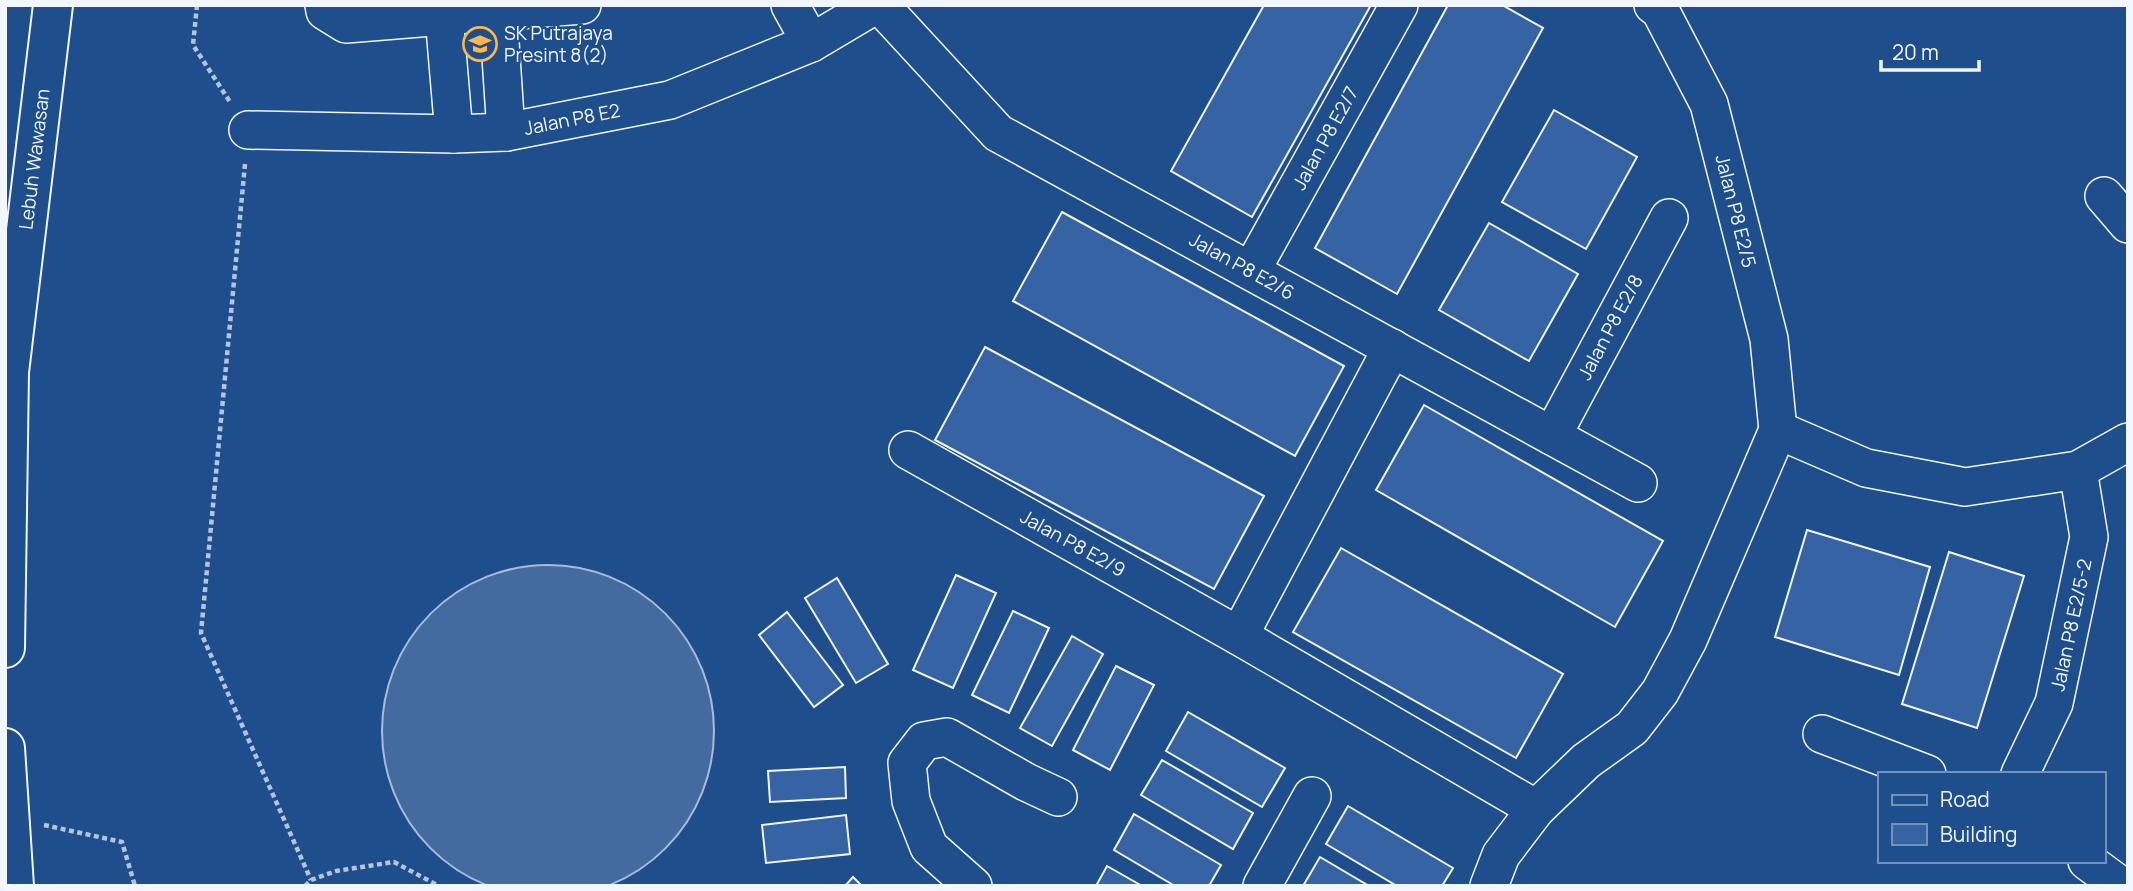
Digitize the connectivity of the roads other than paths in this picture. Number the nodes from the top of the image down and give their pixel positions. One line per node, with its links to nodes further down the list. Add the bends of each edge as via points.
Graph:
1 (53, 5): 26 (main road, Lebuh Wawasan, via 9,372)
2 (324, 5): 9 (street, via 346,24)
3 (582, 5): 8 (street)
4 (790, 5): 10 (street)
5 (877, 5): 10 (street, Jalan P8 E2); 17 (street, Jalan P8 E2/6, via 998,133)
6 (1399, 5): 17 (street, Jalan P8 E2/7)
7 (1653, 5): 19 (street, Jalan P8 E2/5, via 1660,10 1709,104 1769,339)
8 (498, 12): 9 (street); 12 (street)
9 (444, 16): 13 (street)
10 (811, 43): 12 (street, Jalan P8 E2, via 670,100)
11 (248, 130): 13 (street, Jalan P8 E2)
12 (506, 132): 13 (street, Jalan P8 E2)
13 (454, 134)
14 (2104, 196): 16 (street)
15 (1669, 218): 20 (street, Jalan P8 E2/8)
16 (2128, 224)
17 (1251, 271): 18 (street, Jalan P8 E2/6)
18 (1392, 348): 20 (street, Jalan P8 E2/6); 25 (street)
19 (1778, 430): 23 (street, via 1866,468 1965,487); 33 (street, via 1689,640 1660,692 1632,728 1586,761)
20 (1552, 436): 24 (street, Jalan P8 E2/6)
21 (2128, 442): 23 (street)
22 (908, 450): 25 (street, Jalan P8 E2/9)
23 (2078, 470): 30 (street, Jalan P8 E2/5-2, via 2089,537 2054,703)
24 (1638, 483)
25 (1239, 636): 33 (street, Jalan P8 E2/9)
26 (5, 648)
27 (1822, 734): 29 (street)
28 (5, 748): 35 (main road)
29 (1922, 772)
30 (2021, 772)
31 (1312, 796): 37 (street)
32 (1058, 797): 36 (street, via 947,737 923,741 906,763 911,802 929,847)
33 (1536, 809): 38 (street, via 1501,855)
34 (2090, 863): 39 (street)
35 (14, 886)
36 (973, 886)
37 (1262, 886)
38 (1489, 886)
39 (2121, 886)

